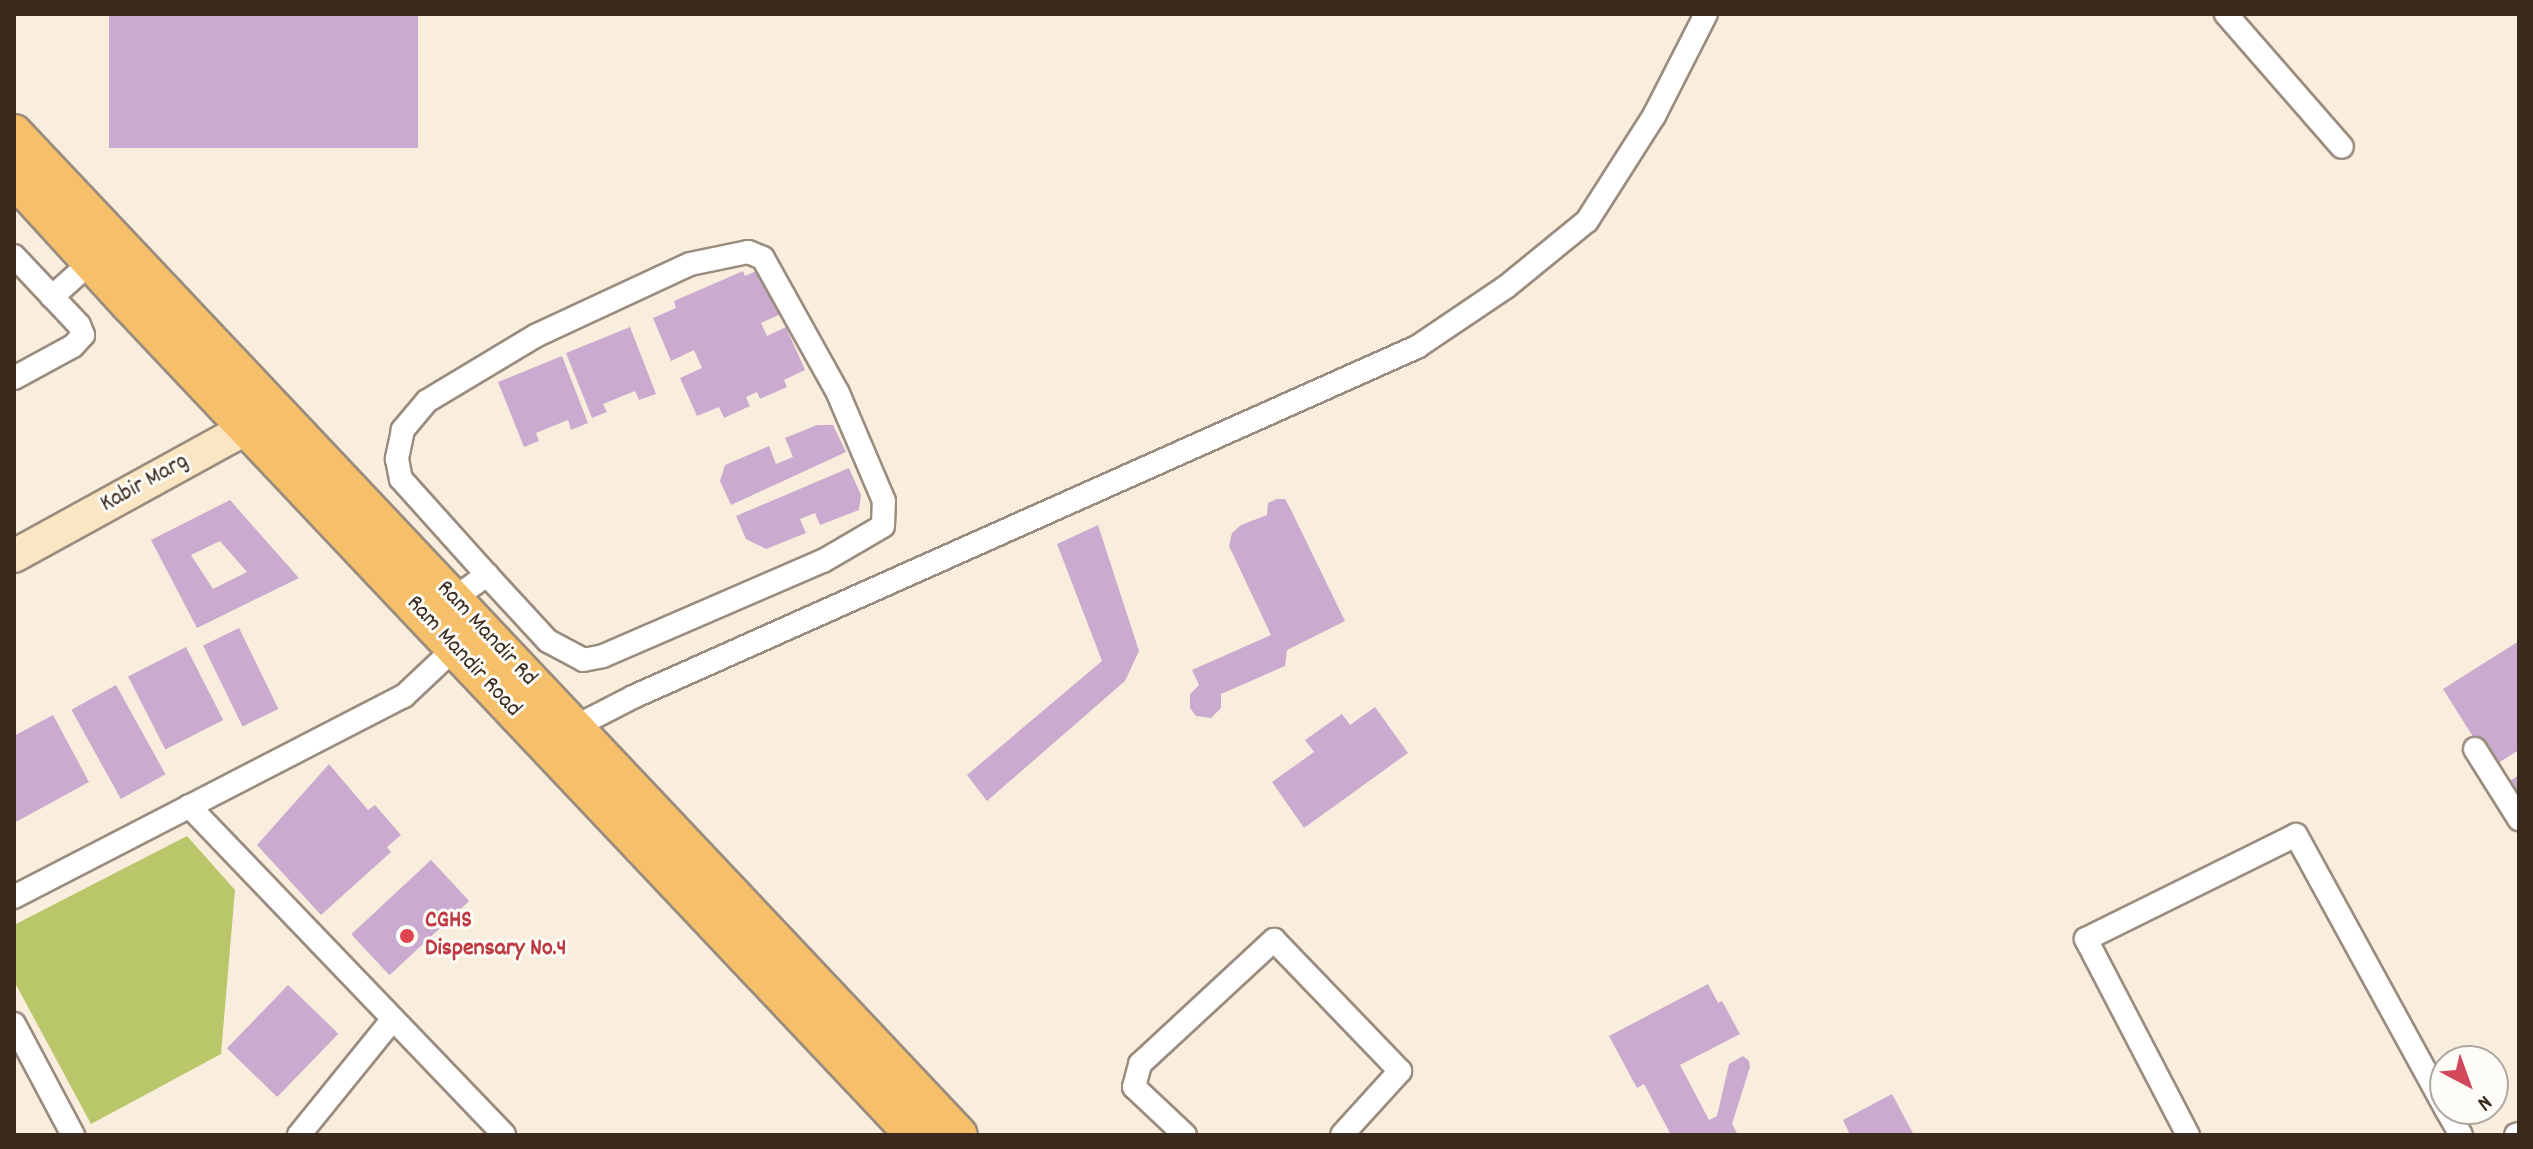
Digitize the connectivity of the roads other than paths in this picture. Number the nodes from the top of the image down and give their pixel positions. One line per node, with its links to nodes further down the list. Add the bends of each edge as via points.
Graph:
1 (1706, 14): 15 (street, via 1654,116 1587,221 1506,287 1417,347)
2 (2226, 14): 4 (street)
3 (14, 133): 6 (main road, Ram Mandir Rd)
4 (2342, 147)
5 (14, 178): 6 (main road)
6 (103, 251): 8 (street); 10 (main road, Ram Mandir Rd)
7 (14, 256): 8 (street)
8 (52, 297): 9 (street, via 83,335 73,346)
9 (14, 378)
10 (261, 420): 11 (street, Kabir Marg); 13 (main road, Ram Mandir Rd); 14 (main road, Ram Mandir Road)
11 (14, 556)
12 (487, 575): 12 (street, via 548,641 583,660 823,561 883,526 884,501 838,393 763,258 748,252 690,264 537,335 427,401 403,430 397,459 401,479); 13 (street)
13 (453, 599): 15 (main road, Ram Mandir Rd)
14 (456, 647): 15 (main road, Ram Mandir Road); 17 (street, via 404,696)
15 (559, 736): 26 (main road, Ram Mandir Road); 27 (main road, Ram Mandir Rd)
16 (2475, 749): 18 (street)
17 (189, 806): 19 (street); 20 (street)
18 (2519, 819)
19 (14, 897)
20 (393, 1019): 24 (street); 25 (street)
21 (14, 1024): 23 (street)
22 (2429, 1077): 30 (street, via 2296,835 2086,939)
23 (73, 1135)
24 (299, 1135)
25 (504, 1135)
26 (914, 1135)
27 (959, 1135)
28 (1185, 1135): 29 (street, via 1134,1087 1140,1064 1274,940 1400,1071)
29 (1342, 1135)
30 (2188, 1135)

